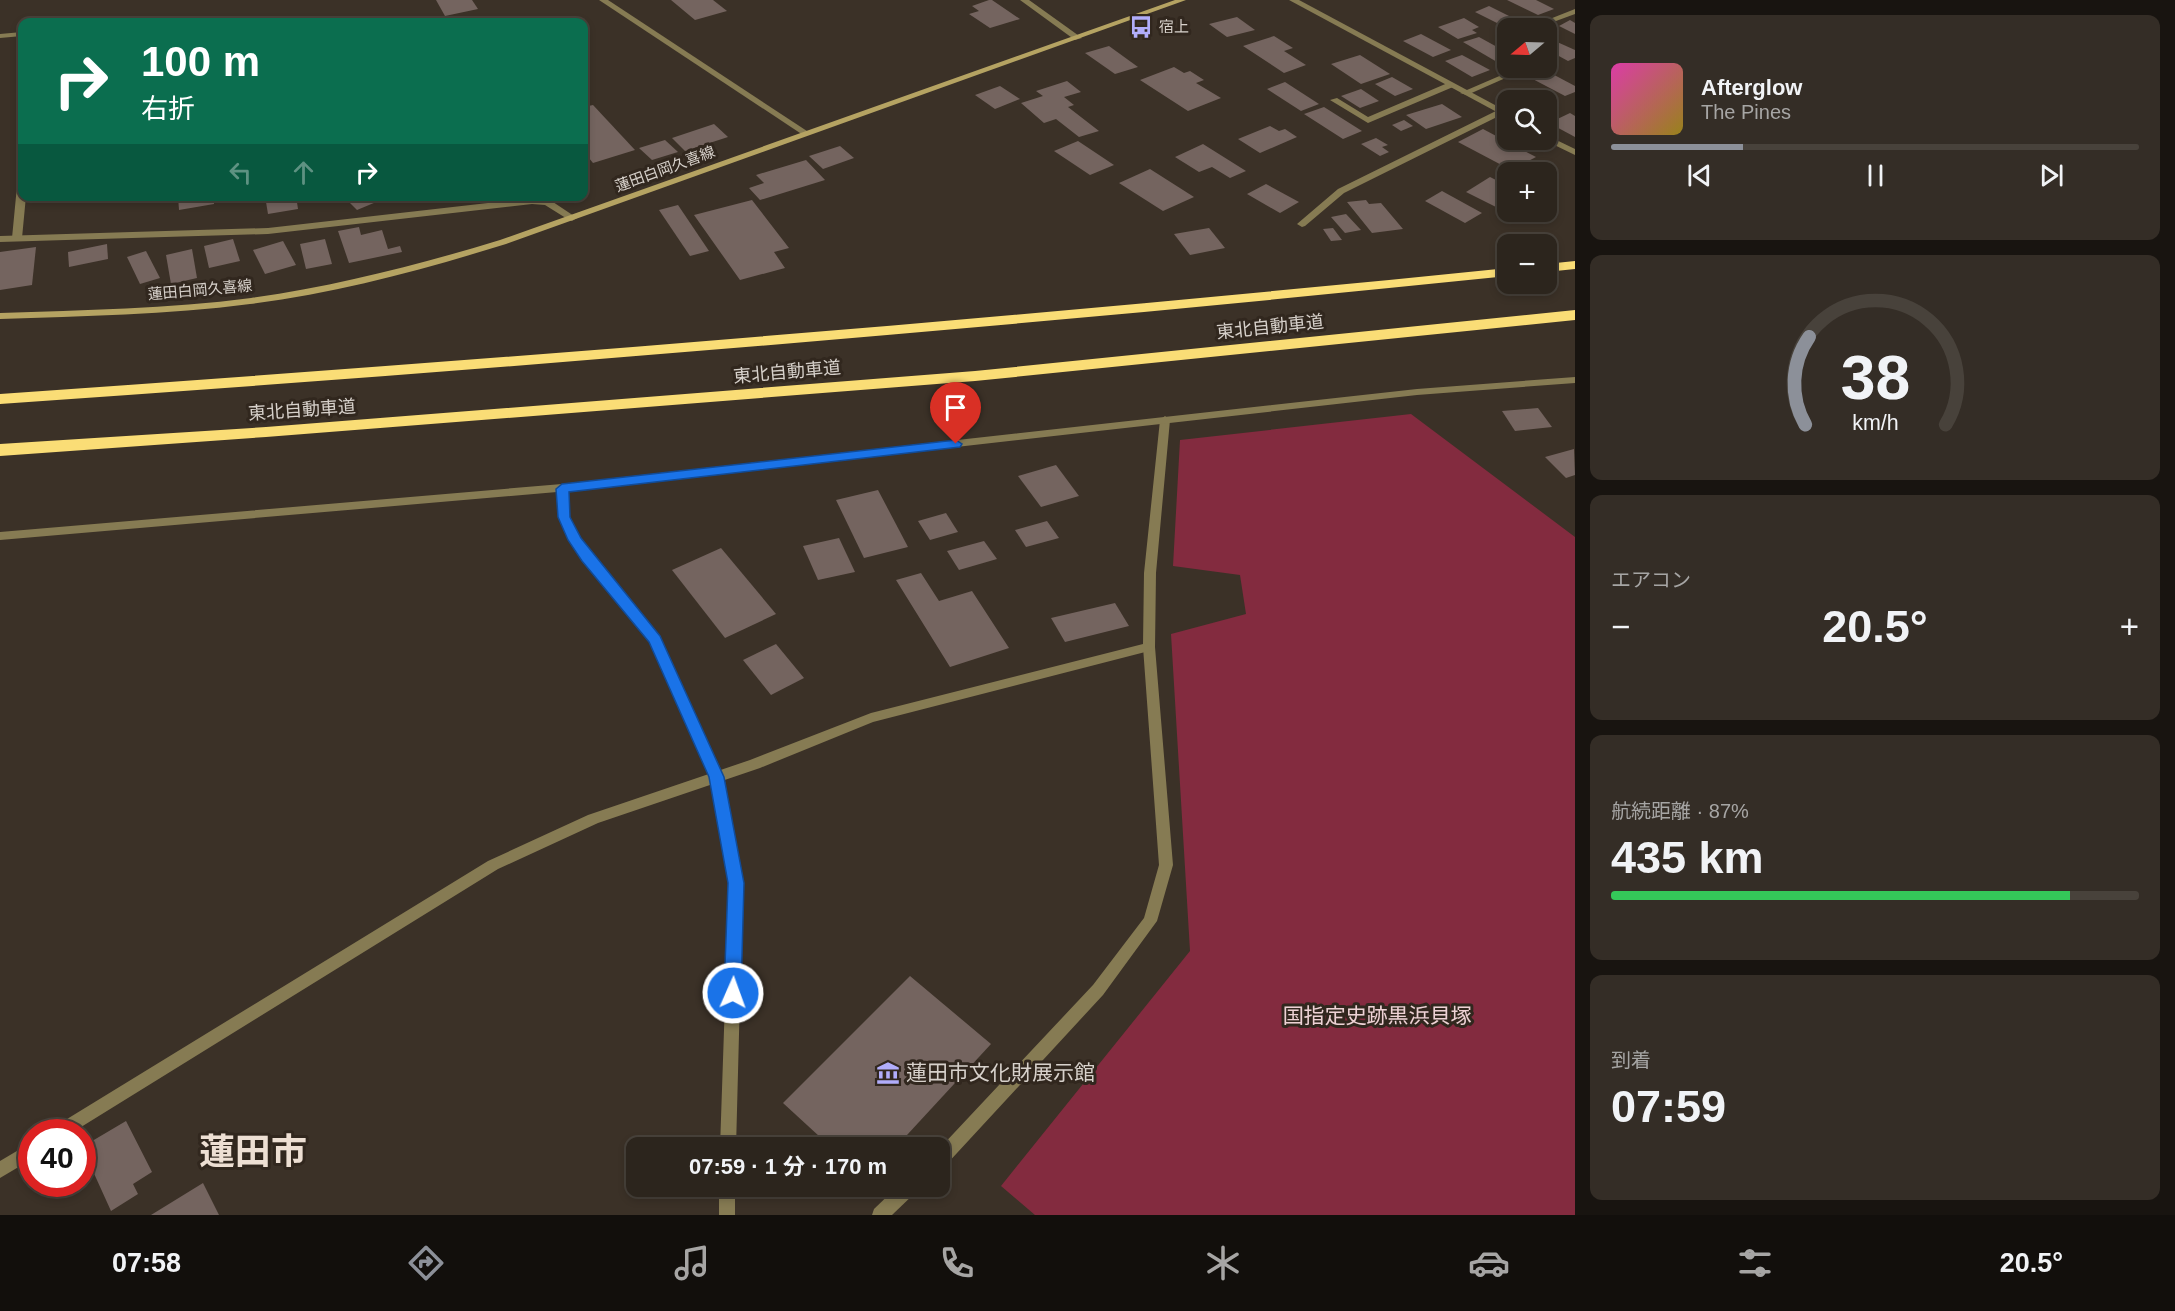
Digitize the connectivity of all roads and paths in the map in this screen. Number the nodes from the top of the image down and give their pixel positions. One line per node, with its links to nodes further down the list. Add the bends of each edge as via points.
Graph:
1 (603, 0): 16 (street)
2 (1024, 0): 9 (street)
3 (1180, 0): 9 (main road, 蓮田白岡久喜線)
4 (1293, 0): 11 (street)
5 (1575, 11): 6 (street)
6 (1557, 18)
7 (18, 34): 8 (street)
8 (0, 36)
9 (1078, 38): 16 (main road, 蓮田白岡久喜線)
10 (1500, 78): 12 (street)
11 (1450, 85): 12 (street); 13 (street, via 1368,120)
12 (1464, 93): 14 (street)
13 (1334, 100)
14 (1497, 110)
15 (1497, 117): 21 (street, via 1341,191)
16 (806, 133): 20 (main road, 蓮田白岡久喜線)
17 (1557, 143): 18 (street)
18 (1575, 152)
19 (21, 201): 22 (street)
20 (572, 218): 22 (street, via 547,202 532,201 268,231); 28 (main road, 蓮田白岡久喜線, via 457,256 323,289 215,305)
21 (1302, 224)
22 (17, 238): 23 (street)
23 (0, 239)
24 (1575, 265): 25 (highway)
25 (1557, 267)
26 (1497, 273): 30 (highway, 東北自動車道, via 1014,321)
27 (1575, 315): 32 (highway, 東北自動車道, via 975,376)
28 (0, 316)
29 (1575, 380): 31 (street, via 1417,392)
30 (0, 399)
31 (1165, 420): 33 (street); 35 (street, via 1151,561)
32 (0, 450)
33 (562, 489): 34 (street); 36 (street, via 564,517 575,540 655,640)
34 (0, 536)
35 (1149, 647): 36 (street, via 871,718); 39 (street, via 1166,865 1150,921 1098,990)
36 (717, 777): 37 (street, via 593,819 493,865); 38 (street, via 736,883)
37 (81, 1119)
38 (728, 1137)
39 (950, 1148)
40 (18, 1159): 41 (street)
41 (0, 1170)
42 (727, 1197): 44 (street)
43 (899, 1197): 45 (street)
44 (726, 1215)
45 (880, 1215)

